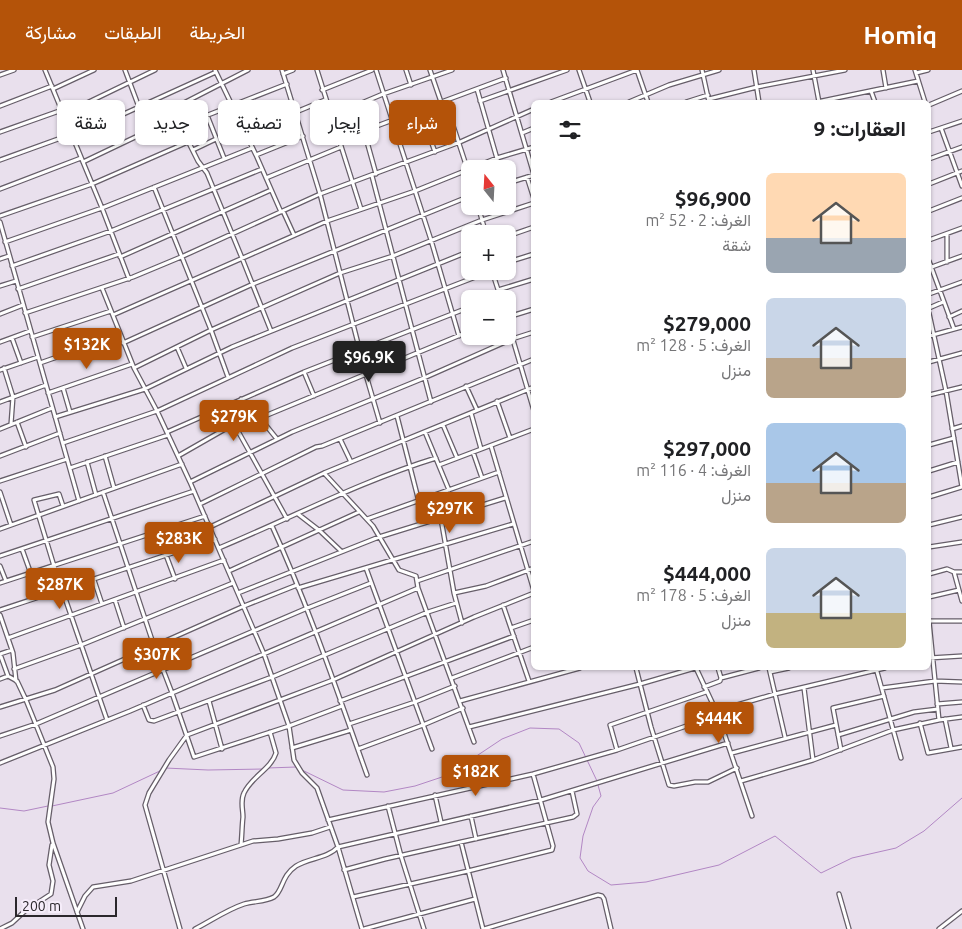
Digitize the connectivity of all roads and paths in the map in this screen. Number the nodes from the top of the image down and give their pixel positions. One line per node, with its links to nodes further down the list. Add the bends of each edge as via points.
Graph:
1 (14, 70): 27 (street)
2 (45, 70): 36 (street)
3 (94, 70): 36 (street)
4 (125, 70): 32 (street)
5 (155, 70): 32 (street)
6 (248, 70): 34 (street)
7 (293, 70): 24 (street)
8 (317, 70): 40 (street)
9 (374, 70): 40 (street); 45 (street)
10 (406, 70): 35 (street)
11 (430, 70): 29 (street)
12 (452, 70): 29 (street)
13 (503, 70): 30 (street)
14 (567, 70): 41 (street)
15 (579, 70): 42 (street)
16 (637, 70): 42 (street); 46 (street)
17 (718, 70): 25 (street)
18 (754, 70): 37 (street)
19 (812, 70): 28 (street)
20 (845, 70): 28 (street)
21 (883, 70): 38 (street)
22 (928, 70): 26 (street)
23 (215, 71): 34 (street); 51 (street)
24 (283, 72): 33 (street)
25 (702, 72): 46 (street); 47 (street)
26 (915, 72): 31 (street)
27 (0, 75)
28 (814, 76): 37 (street); 65 (street)
29 (432, 77): 35 (street); 58 (street)
30 (506, 78): 39 (street); 41 (street)
31 (918, 81): 38 (street); 68 (street)
32 (130, 82): 49 (street); 50 (street)
33 (287, 84): 54 (street); 55 (street)
34 (222, 85): 52 (street); 53 (street)
35 (410, 85): 45 (street)
36 (52, 87): 48 (street); 71 (street)
37 (757, 87): 47 (street); 64 (street)
38 (886, 88): 43 (street)
39 (477, 89): 59 (street); 69 (street)
40 (322, 90): 56 (street)
41 (510, 90): 69 (street); 75 (street)
42 (586, 90): 60 (street); 61 (street)
43 (871, 91): 66 (street); 67 (street)
44 (962, 91): 70 (street)
45 (383, 94): 57 (street); 73 (street)
46 (646, 94): 62 (street); 63 (street)
47 (709, 99)
48 (58, 100)
49 (90, 100)
50 (137, 100)
51 (152, 100)
52 (191, 100)
53 (230, 100)
54 (245, 100)
55 (292, 100)
56 (325, 100)
57 (369, 100)
58 (439, 100)
59 (448, 100)
60 (558, 100)
61 (589, 100)
62 (633, 100)
63 (648, 100)
64 (759, 100)
65 (818, 100)
66 (828, 100)
67 (874, 100)
68 (924, 100)
69 (480, 101): 80 (street)
70 (931, 104)
71 (0, 106)
72 (531, 111): 75 (street)
73 (389, 113)
74 (57, 114): 84 (street)
75 (517, 116): 80 (street); 85 (street)
76 (208, 118): 88 (street)
77 (962, 121): 79 (street)
78 (300, 127): 86 (street)
79 (941, 128): 83 (street); 105 (street)
80 (488, 129): 90 (street); 108 (street)
81 (531, 129): 85 (street)
82 (456, 131): 90 (street)
83 (931, 131)
84 (0, 132)
85 (522, 133): 103 (street)
86 (303, 136): 106 (street); 110 (street)
87 (135, 137): 112 (street)
88 (216, 139): 102 (street); 107 (street)
89 (57, 141): 111 (street)
90 (460, 142): 104 (street); 113 (street)
91 (76, 145): 112 (street)
92 (181, 145): 130 (street)
93 (190, 145): 102 (street)
94 (251, 145): 100 (street)
95 (368, 145): 122 (street)
96 (399, 145): 115 (street)
97 (432, 145): 104 (street)
98 (341, 147): 110 (street); 128 (street)
99 (962, 147): 105 (street)
100 (252, 148): 106 (street); 107 (street)
101 (531, 148): 103 (street)
102 (193, 150): 117 (street)
103 (527, 150): 108 (street); 116 (street)
104 (435, 152): 115 (street)
105 (950, 152): 109 (street); 121 (street)
106 (256, 155): 118 (street)
107 (224, 158): 117 (street)
108 (497, 158): 114 (street)
109 (931, 158)
110 (310, 159): 126 (street); 138 (street)
111 (0, 160)
112 (82, 160): 130 (street); 133 (street)
113 (465, 160)
114 (492, 160)
115 (405, 162): 122 (street); 137 (street)
116 (531, 164)
117 (203, 166): 132 (street); 134 (street)
118 (262, 169): 126 (street); 134 (street)
119 (962, 171): 121 (street)
120 (461, 172): 137 (street)
121 (957, 173): 129 (street); 131 (street)
122 (376, 174): 123 (street)
123 (372, 176): 128 (street); 141 (street)
124 (531, 176): 125 (street)
125 (527, 177): 127 (street); 136 (street)
126 (266, 178): 135 (street)
127 (516, 180)
128 (352, 182): 138 (street); 145 (street)
129 (931, 183)
130 (92, 184): 143 (street); 150 (street)
131 (962, 186)
132 (154, 187): 143 (street); 144 (street)
133 (0, 189)
134 (213, 189): 144 (street); 146 (street)
135 (271, 190): 146 (street); 148 (street)
136 (531, 190)
137 (415, 191): 141 (street); 151 (street)
138 (320, 194): 148 (street); 153 (street)
139 (962, 198): 147 (street)
140 (461, 200): 151 (street)
141 (379, 203): 145 (street); 158 (street)
142 (531, 204): 152 (street)
143 (102, 208): 159 (street); 168 (street)
144 (162, 208): 159 (street); 162 (street)
145 (361, 209): 153 (street)
146 (223, 210): 162 (street); 163 (street)
147 (931, 210)
148 (282, 212): 163 (street); 165 (street)
149 (481, 215): 152 (street)
150 (0, 216)
151 (423, 216): 158 (street); 167 (street)
152 (482, 220): 155 (street); 167 (street)
153 (327, 221): 165 (street); 169 (street)
154 (0, 222): 160 (street)
155 (483, 225)
156 (531, 228): 161 (street)
157 (962, 228): 164 (street)
158 (386, 230): 169 (street); 174 (street)
159 (111, 231): 170 (street); 182 (street)
160 (1, 232): 168 (street)
161 (516, 233)
162 (172, 234): 170 (street); 176 (street)
163 (232, 234): 176 (street); 177 (street)
164 (947, 234): 166 (street); 180 (street)
165 (294, 235): 177 (street)
166 (931, 239)
167 (431, 240): 174 (street); 181 (street)
168 (5, 242): 173 (street)
169 (334, 250): 185 (street); 194 (street)
170 (120, 255): 186 (street); 197 (street)
171 (461, 255): 181 (street)
172 (531, 255): 179 (street)
173 (9, 256): 178 (street); 182 (street)
174 (393, 256): 185 (street); 188 (street)
175 (962, 256): 180 (street)
176 (181, 257): 186 (street); 192 (street)
177 (242, 258): 192 (street); 194 (street)
178 (0, 259)
179 (516, 260)
180 (947, 262): 183 (street)
181 (438, 264): 188 (street); 198 (street)
182 (12, 266): 187 (street)
183 (931, 268)
184 (931, 270): 200 (street)
185 (340, 273): 202 (street); 207 (street)
186 (129, 279): 196 (street)
187 (16, 280): 195 (street); 197 (street)
188 (399, 280): 202 (street); 204 (street)
189 (468, 280): 198 (street)
190 (494, 280): 199 (street)
191 (531, 280): 199 (street)
192 (191, 282): 206 (street); 217 (street)
193 (962, 282): 200 (street)
194 (252, 284): 206 (street); 207 (street)
195 (0, 286)
196 (102, 288): 211 (street); 213 (street)
197 (18, 289): 205 (street)
198 (445, 289): 204 (street); 215 (street)
199 (498, 290)
200 (939, 290): 201 (street); 203 (street)
201 (931, 293)
202 (347, 299): 220 (street); 226 (street)
203 (943, 302): 208 (street); 218 (street)
204 (405, 305): 220 (street); 223 (street)
205 (23, 306): 213 (street); 214 (street)
206 (201, 307): 222 (street); 237 (street)
207 (262, 307): 222 (street); 226 (street)
208 (931, 307)
209 (461, 310): 215 (street)
210 (531, 310): 216 (street)
211 (111, 311): 217 (street); 234 (street)
212 (962, 311): 218 (street)
213 (25, 313): 225 (street)
214 (0, 314)
215 (452, 314): 223 (street); 231 (street)
216 (516, 315)
217 (113, 316): 228 (street)
218 (949, 317): 224 (street)
219 (931, 322): 230 (street)
220 (354, 325): 241 (street); 257 (street)
221 (962, 327): 224 (street)
222 (211, 330): 240 (street); 242 (street)
223 (411, 330): 241 (street); 243 (street)
224 (954, 330): 230 (street)
225 (30, 331): 233 (street); 234 (street)
226 (271, 331): 242 (street)
227 (531, 333): 235 (street)
228 (120, 335): 237 (street); 250 (street)
229 (461, 335): 231 (street)
230 (934, 335): 232 (street); 246 (street)
231 (458, 336): 243 (street)
232 (931, 336)
233 (12, 338): 236 (street); 249 (street)
234 (32, 338): 245 (street)
235 (516, 338)
236 (0, 342)
237 (124, 343): 252 (street)
238 (498, 345): 258 (street)
239 (514, 345): 251 (street)
240 (177, 347): 252 (street); 253 (street)
241 (360, 350): 255 (street); 256 (street)
242 (219, 352): 253 (street); 257 (street)
243 (418, 353): 256 (street); 258 (street)
244 (962, 353): 246 (street)
245 (38, 357): 249 (street); 250 (street)
246 (939, 359): 248 (street); 266 (street)
247 (531, 360): 251 (street)
248 (931, 361)
249 (20, 363): 254 (street)
250 (40, 363): 259 (street)
251 (520, 364): 260 (street); 265 (street)
252 (133, 366): 262 (street); 263 (street)
253 (186, 368): 263 (street)
254 (2, 369): 270 (street)
255 (304, 372): 269 (street); 271 (street)
256 (366, 375): 269 (street); 272 (street)
257 (228, 377): 280 (street)
258 (424, 378): 272 (street); 276 (street)
259 (46, 384): 267 (street); 270 (street)
260 (466, 386): 276 (street); 279 (street)
261 (962, 387): 266 (street)
262 (63, 388): 267 (street); 281 (street)
263 (145, 388): 280 (street); 281 (street)
264 (531, 388): 265 (street)
265 (528, 390): 273 (street); 274 (street)
266 (946, 391): 268 (street); 292 (street)
267 (48, 393): 277 (street)
268 (931, 395)
269 (314, 396): 285 (street)
270 (13, 397): 275 (street); 288 (street)
271 (241, 399): 278 (street); 297 (street)
272 (372, 399): 287 (street); 298 (street)
273 (531, 400)
274 (497, 401): 279 (street); 299 (street)
275 (0, 402)
276 (431, 402): 283 (street)
277 (52, 408): 284 (street); 286 (street)
278 (253, 410): 285 (street); 289 (street)
279 (477, 410): 282 (street)
280 (157, 411): 297 (street); 303 (street)
281 (70, 412): 284 (street)
282 (470, 412): 290 (street); 307 (street)
283 (397, 416): 287 (street); 302 (street)
284 (55, 417): 296 (street)
285 (260, 418): 298 (street)
286 (17, 422): 288 (street); 305 (street)
287 (380, 423): 301 (street)
288 (11, 424): 293 (street)
289 (234, 424): 308 (street); 312 (street)
290 (443, 425): 295 (street); 316 (street)
291 (962, 426): 292 (street)
292 (952, 428): 300 (street)
293 (0, 429)
294 (531, 429): 299 (street)
295 (425, 432): 302 (street); 315 (street)
296 (60, 433): 303 (street); 305 (street)
297 (167, 433): 311 (street); 312 (street)
298 (277, 438): 308 (street)
299 (510, 438): 306 (street)
300 (954, 438): 304 (street); 314 (street)
301 (340, 439): 319 (street); 328 (street, via 316,447)
302 (404, 440): 319 (street); 323 (street)
303 (63, 443): 317 (street)
304 (931, 444)
305 (26, 446): 310 (street)
306 (491, 446): 307 (street); 326 (street)
307 (481, 449): 309 (street)
308 (250, 452): 328 (street); 331 (street)
309 (472, 452): 316 (street); 329 (street)
310 (0, 456)
311 (105, 456): 318 (street); 333 (street)
312 (178, 456): 321 (street)
313 (962, 456): 314 (street)
314 (957, 457): 320 (street)
315 (436, 458): 322 (street); 323 (street)
316 (457, 458): 322 (street)
317 (67, 459): 324 (street); 330 (street)
318 (87, 462): 324 (street); 339 (street)
319 (351, 462): 327 (street)
320 (958, 462): 325 (street); 332 (street)
321 (182, 464): 331 (street); 333 (street)
322 (439, 465): 334 (street)
323 (410, 466): 338 (street); 344 (street)
324 (70, 468): 343 (street)
325 (931, 470)
326 (499, 472): 329 (street); 342 (street)
327 (324, 473): 338 (street); 340 (street)
328 (262, 474): 340 (street); 345 (street)
329 (482, 478): 334 (street)
330 (0, 481)
331 (190, 482): 335 (street)
332 (962, 487): 341 (street)
333 (114, 488): 337 (street)
334 (449, 490): 344 (street)
335 (194, 491): 345 (street); 352 (street)
336 (0, 492): 357 (street)
337 (103, 492): 339 (street); 352 (street)
338 (342, 493): 347 (street); 348 (street)
339 (96, 495): 343 (street)
340 (276, 495): 353 (street); 360 (street)
341 (931, 496)
342 (505, 498): 355 (street); 356 (street)
343 (79, 501): 346 (street)
344 (419, 502): 354 (street)
345 (200, 504): 350 (street)
346 (63, 506): 349 (street); 349 (street, via 58,494 35,499)
347 (359, 512): 354 (street); 362 (street)
348 (298, 514): 353 (street); 362 (street)
349 (38, 515): 357 (street); 365 (street)
350 (205, 516): 360 (street); 368 (street)
351 (962, 517): 358 (street)
352 (112, 519): 365 (street); 368 (street)
353 (288, 519): 359 (street)
354 (367, 519): 363 (street)
355 (442, 519): 363 (street); 369 (street)
356 (513, 524): 369 (street); 370 (street)
357 (11, 525): 361 (street)
358 (931, 525)
359 (272, 526): 372 (street); 373 (street)
360 (210, 527): 364 (street)
361 (0, 529)
362 (320, 531): 373 (street); 375 (street)
363 (379, 537): 375 (street); 379 (street)
364 (215, 539): 372 (street); 376 (street)
365 (45, 541): 374 (street); 381 (street)
366 (531, 542): 370 (street)
367 (962, 542): 371 (street)
368 (120, 544): 381 (street); 382 (street)
369 (446, 545): 379 (street); 388 (street)
370 (520, 547): 385 (street); 388 (street)
371 (931, 547)
372 (218, 548): 378 (street)
373 (282, 548): 386 (street); 387 (street)
374 (22, 549): 377 (street); 392 (street)
375 (341, 551): 387 (street)
376 (166, 555): 382 (street); 393 (street)
377 (0, 556)
378 (224, 560): 386 (street); 393 (street)
379 (392, 560): 383 (street); 396 (street, via 399,570 416,576)
380 (0, 566): 395 (street)
381 (54, 566): 392 (street); 403 (street)
382 (129, 568): 394 (street); 405 (street)
383 (366, 568): 400 (street); 401 (street)
384 (531, 569): 385 (street)
385 (528, 570): 397 (street); 407 (street, via 486,586)
386 (228, 571): 399 (street)
387 (292, 571): 401 (street); 406 (street)
388 (450, 571): 396 (street); 407 (street)
389 (954, 572): 390 (street); 391 (street, via 948,569); 404 (street)
390 (962, 572)
391 (931, 573)
392 (31, 574): 395 (street)
393 (175, 579): 405 (street)
394 (94, 580): 403 (street); 413 (street)
395 (6, 581): 398 (street)
396 (417, 581): 402 (street)
397 (531, 581)
398 (0, 583)
399 (233, 583): 406 (street); 422 (street)
400 (371, 583): 416 (street); 417 (street)
401 (297, 586): 415 (street); 417 (street)
402 (418, 588): 416 (street); 419 (street)
403 (62, 590): 418 (street); 421 (street)
404 (959, 590): 409 (street); 411 (street)
405 (137, 592): 410 (street); 422 (street)
406 (238, 592): 415 (street)
407 (454, 593): 412 (street)
408 (531, 593): 414 (street)
409 (931, 597)
410 (115, 600): 413 (street); 427 (street)
411 (962, 600)
412 (456, 603): 419 (street); 426 (street)
413 (102, 604): 421 (street)
414 (503, 605): 426 (street); 429 (street)
415 (244, 606): 430 (street); 436 (street)
416 (379, 606): 428 (street); 431 (street)
417 (306, 608): 430 (street); 431 (street)
418 (0, 610)
419 (428, 612): 428 (street); 432 (street)
420 (0, 614): 434 (street)
421 (71, 614): 434 (street); 435 (street)
422 (146, 619): 427 (street); 436 (street)
423 (531, 621): 429 (street)
424 (931, 621): 425 (street)
425 (962, 621)
426 (462, 624): 432 (street)
427 (124, 628): 435 (street)
428 (388, 628): 439 (street); 442 (street)
429 (511, 628): 433 (street)
430 (254, 631): 441 (street); 447 (street)
431 (315, 632): 441 (street); 442 (street)
432 (436, 635): 439 (street); 445 (street)
433 (514, 636): 440 (street); 445 (street)
434 (8, 638): 438 (street)
435 (81, 645): 446 (street); 460 (street)
436 (154, 646): 447 (street); 460 (street)
437 (531, 648): 440 (street)
438 (12, 650): 446 (street); 461 (street, via 0,654)
439 (397, 652): 463 (street); 467 (street)
440 (520, 652): 465 (street); 469 (street)
441 (264, 654): 462 (street); 478 (street)
442 (323, 656): 462 (street); 467 (street)
443 (962, 656): 444 (street)
444 (931, 658): 470 (street)
445 (446, 661): 463 (street); 465 (street)
446 (14, 669): 468 (street)
447 (163, 670): 478 (street); 481 (street)
448 (557, 670): 459 (street)
449 (571, 670): 459 (street)
450 (636, 670): 472 (street)
451 (688, 670): 472 (street)
452 (696, 670): 474 (street)
453 (719, 670): 466 (street)
454 (751, 670): 466 (street)
455 (780, 670): 458 (street)
456 (870, 670): 475 (street)
457 (878, 670): 476 (street)
458 (770, 672): 479 (street)
459 (558, 673): 469 (street)
460 (91, 674): 481 (street); 482 (street)
461 (8, 676): 464 (street); 468 (street)
462 (272, 677): 483 (street); 484 (street)
463 (406, 677): 485 (street); 487 (street)
464 (0, 678)
465 (452, 678): 473 (street)
466 (721, 678): 474 (street)
467 (333, 680): 483 (street); 485 (street)
468 (16, 681): 482 (street)
469 (530, 681): 486 (street)
470 (936, 681): 471 (street); 476 (street); 489 (street)
471 (962, 682)
472 (640, 684): 495 (street); 510 (street)
473 (455, 686): 486 (street); 487 (street)
474 (704, 687): 477 (street)
475 (804, 688): 479 (street); 514 (street)
476 (882, 688): 480 (street)
477 (706, 692): 495 (street); 497 (street)
478 (172, 693): 490 (street); 496 (street)
479 (775, 694): 497 (street); 518 (street)
480 (884, 696): 499 (street); 507 (street, via 834,707)
481 (100, 698): 501 (street); 504 (street)
482 (26, 700): 492 (street); 504 (street)
483 (280, 700): 506 (street); 508 (street)
484 (209, 701): 496 (street); 506 (street)
485 (340, 701): 491 (street)
486 (460, 701): 493 (street)
487 (415, 702): 505 (street); 509 (street)
488 (962, 702): 489 (street)
489 (937, 704): 494 (street)
490 (143, 705): 496 (street, via 151,722); 501 (street)
491 (342, 706): 505 (street); 508 (street)
492 (0, 708)
493 (463, 708): 509 (street); 510 (street)
494 (938, 709): 499 (street); 502 (street)
495 (647, 712): 519 (street); 529 (street, via 610,725)
496 (180, 713): 515 (street)
497 (717, 713): 519 (street); 521 (street)
498 (962, 717): 500 (street)
499 (890, 719): 512 (street); 516 (street)
500 (946, 719): 502 (street); 525 (street)
501 (107, 720): 522 (street)
502 (939, 720): 503 (street)
503 (920, 723): 512 (street); 525 (street, via 928,753)
504 (36, 724): 517 (street); 522 (street)
505 (349, 724): 511 (street)
506 (216, 725): 515 (street); 526 (street)
507 (836, 725): 514 (street); 516 (street)
508 (288, 726): 513 (street); 524 (street)
509 (423, 726): 527 (street); 528 (street)
510 (469, 727): 520 (street)
511 (351, 730): 524 (street); 527 (street)
512 (893, 730): 530 (street); 532 (street)
513 (270, 732): 526 (street); 554 (street, via 276,753 244,793)
514 (809, 732): 518 (street); 533 (street)
515 (187, 735): 526 (street, via 194,757); 557 (street, via 149,793 145,805)
516 (838, 735): 530 (street)
517 (0, 736)
518 (785, 737): 531 (street)
519 (654, 738): 529 (street); 535 (street)
520 (474, 742)
521 (728, 743): 531 (street); 535 (street)
522 (44, 746): 534 (street); 553 (street, via 55,774 48,818)
523 (962, 747): 525 (street)
524 (292, 748): 546 (street, via 297,767 317,788)
525 (951, 748)
526 (222, 749)
527 (358, 749): 538 (street)
528 (432, 749)
529 (617, 750): 537 (street)
530 (840, 750): 533 (street)
531 (732, 753): 536 (street)
532 (902, 758)
533 (813, 760): 539 (street)
534 (0, 763)
535 (662, 763): 536 (street, via 669,785 674,786 708,782); 540 (street)
536 (737, 768): 539 (street)
537 (533, 774): 541 (street); 542 (street)
538 (367, 775)
539 (741, 781): 545 (street)
540 (572, 791): 542 (street); 548 (street, via 576,816)
541 (435, 795): 543 (street); 547 (street)
542 (541, 800): 544 (street); 548 (street)
543 (388, 806): 546 (street); 550 (street)
544 (471, 816): 547 (street); 551 (street)
545 (752, 816)
546 (328, 820): 549 (street)
547 (441, 822): 550 (street)
548 (547, 822): 551 (street); 559 (street, via 552,850)
549 (330, 827): 554 (street, via 312,834); 555 (street)
550 (395, 832): 555 (street); 556 (street)
551 (476, 839): 552 (street)
552 (461, 842): 556 (street); 559 (street)
553 (52, 843): 565 (street); 567 (street, via 49,865 53,881 51,894)
554 (241, 845): 557 (street)
555 (338, 846): 558 (street); 570 (street, via 330,853 311,858 288,871 280,891 272,898 228,910)
556 (401, 856): 558 (street); 560 (street)
557 (164, 869): 565 (street, via 131,881 93,887 84,896); 569 (street)
558 (344, 870): 562 (street)
559 (468, 871): 560 (street); 563 (street)
560 (409, 883): 562 (street); 566 (street)
561 (839, 894): 575 (street)
562 (352, 897): 571 (street)
563 (475, 899): 566 (street); 573 (street)
564 (962, 911): 576 (street)
565 (77, 912): 568 (street)
566 (420, 914): 571 (street); 572 (street)
567 (0, 929)
568 (83, 929)
569 (180, 929)
570 (195, 929)
571 (363, 929)
572 (424, 929)
573 (484, 929): 574 (street, via 598,895 604,899)
574 (611, 929)
575 (849, 929)
576 (939, 929)

